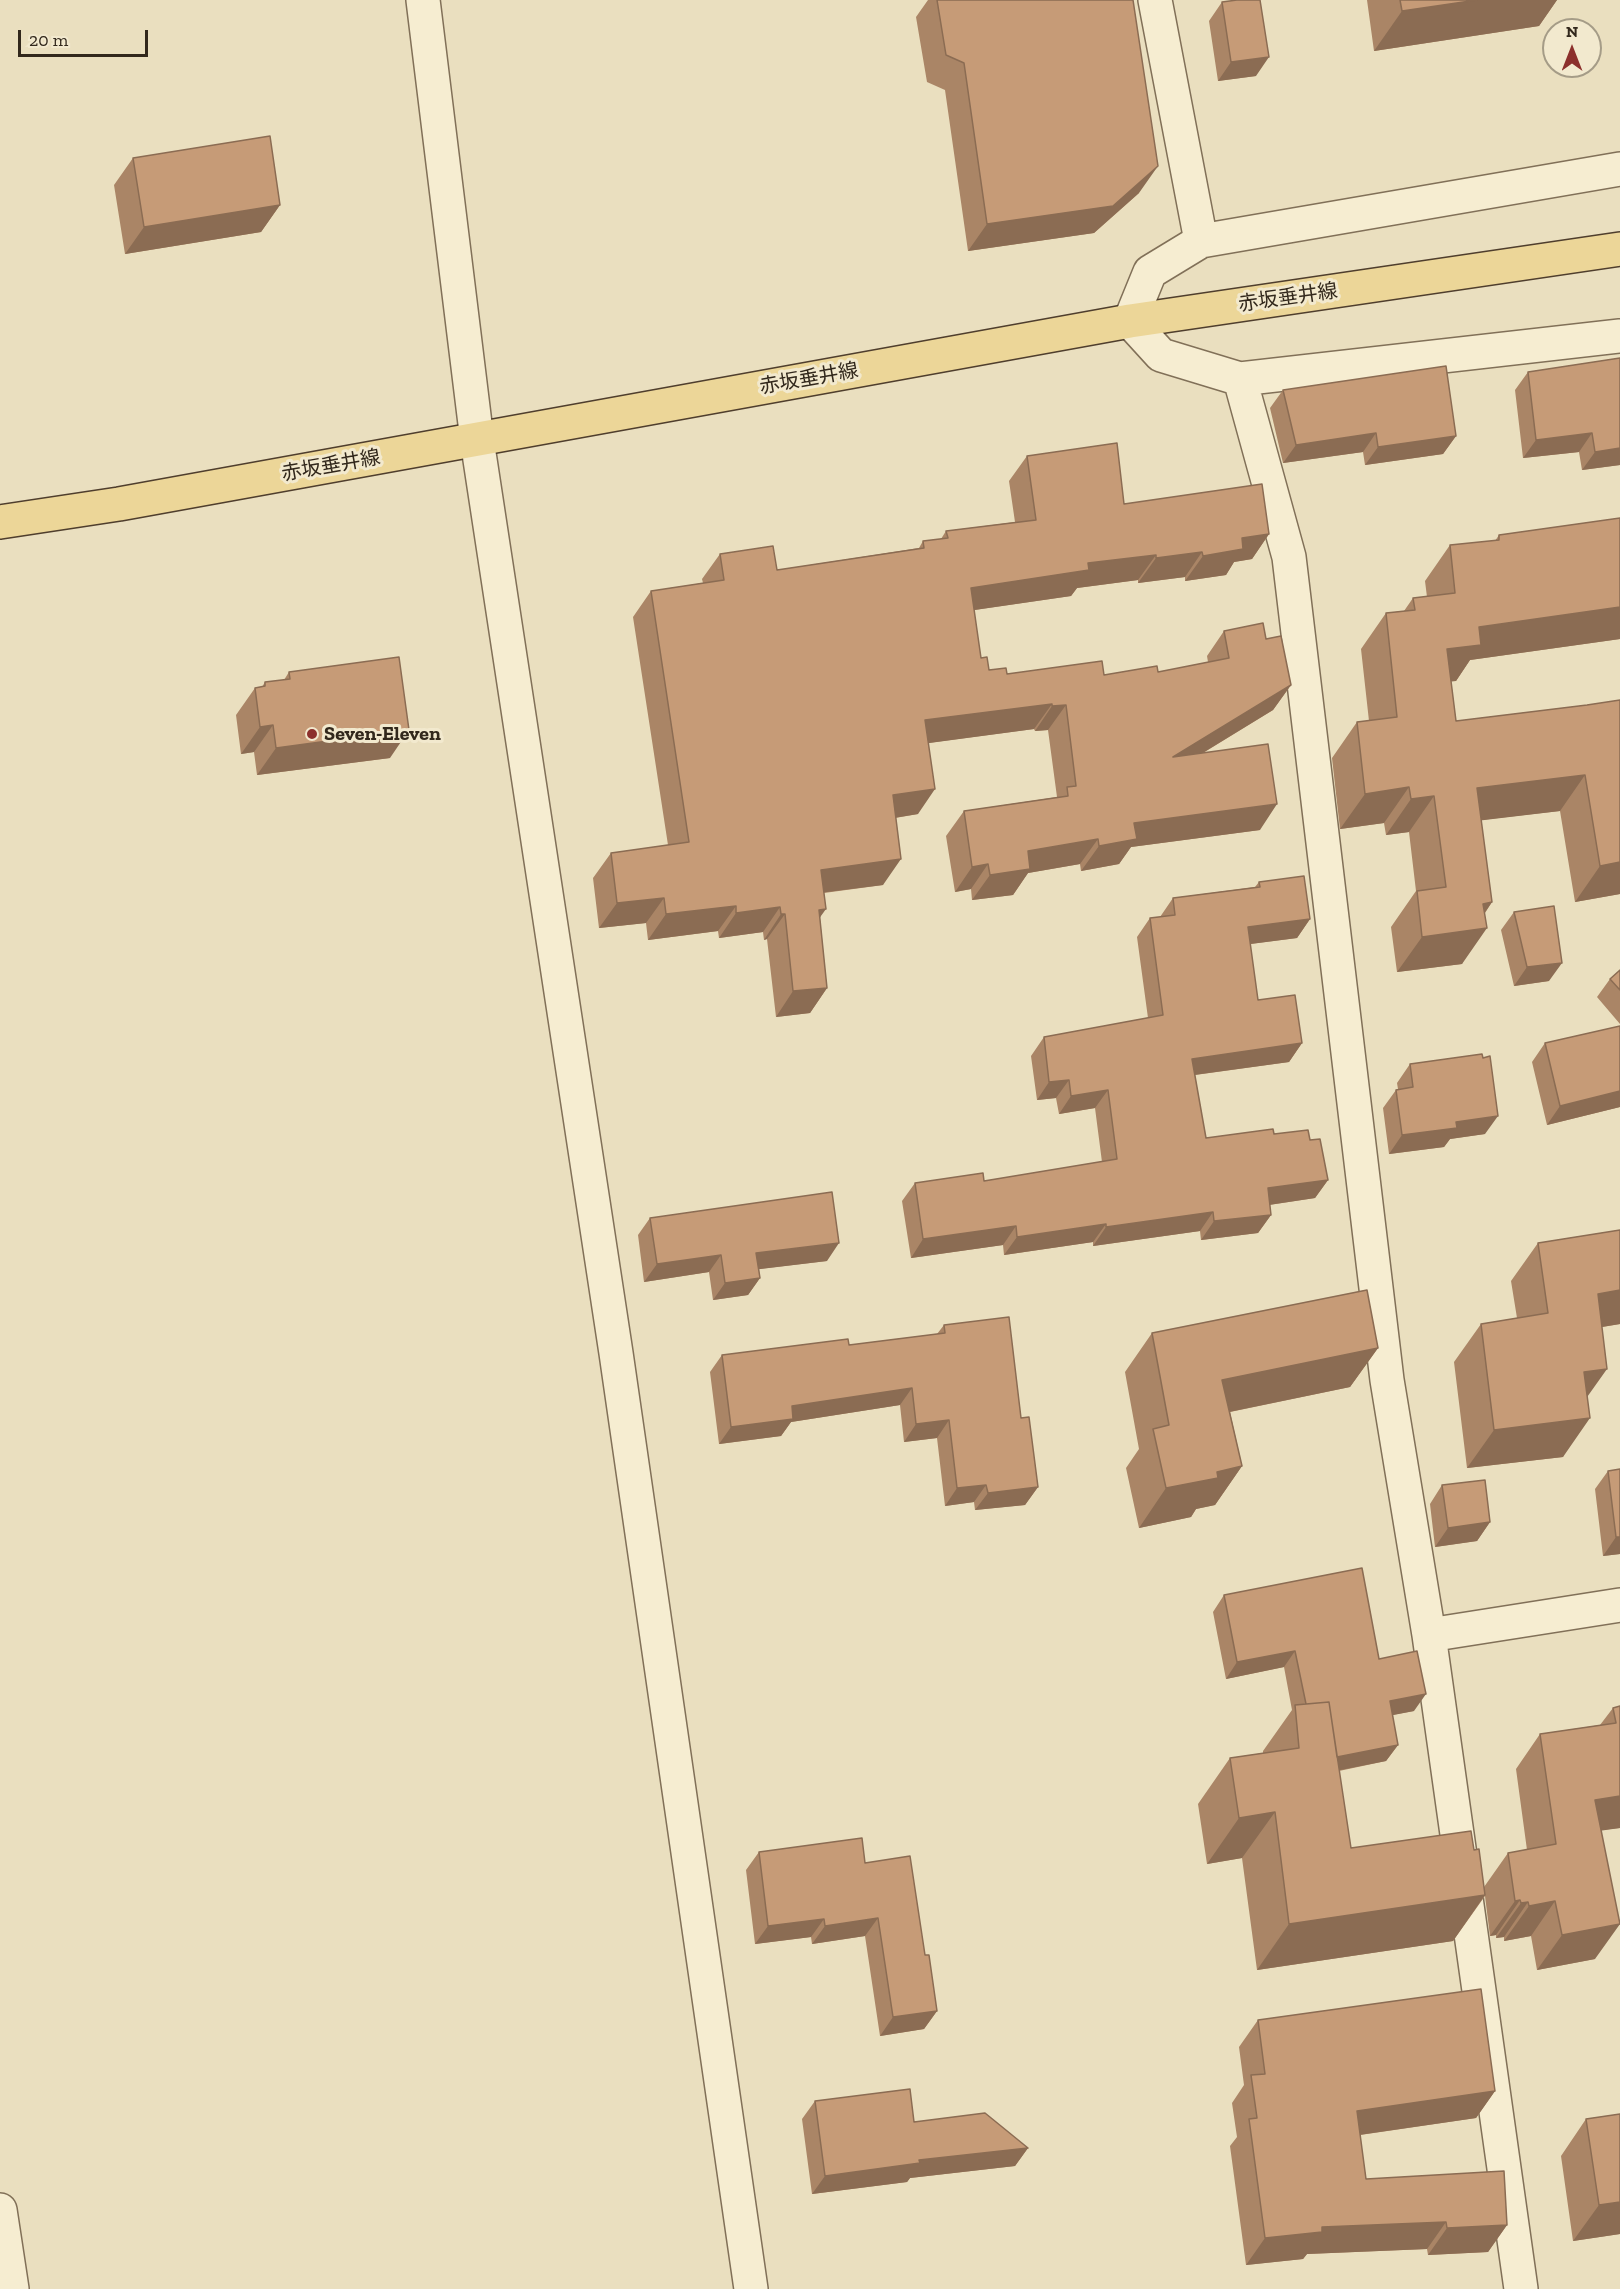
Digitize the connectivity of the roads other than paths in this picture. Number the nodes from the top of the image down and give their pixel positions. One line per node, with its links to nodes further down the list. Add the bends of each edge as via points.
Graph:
1 (423, 0): 9 (street)
2 (1155, 0): 4 (street)
3 (1620, 169): 4 (street)
4 (1201, 241): 6 (street, via 1150,272)
5 (1620, 249): 6 (main road, 赤坂垂井線)
6 (1130, 321): 8 (street, via 1161,355); 9 (main road, 赤坂垂井線)
7 (1620, 336): 8 (street)
8 (1240, 379): 12 (street, via 1289,557 1387,1380)
9 (477, 440): 10 (main road, 赤坂垂井線); 15 (street, via 616,1353)
10 (0, 522)
11 (1620, 1605): 12 (street)
12 (1429, 1635): 16 (street)
13 (0, 2210): 14 (street)
14 (12, 2289)
15 (751, 2289)
16 (1521, 2289)

